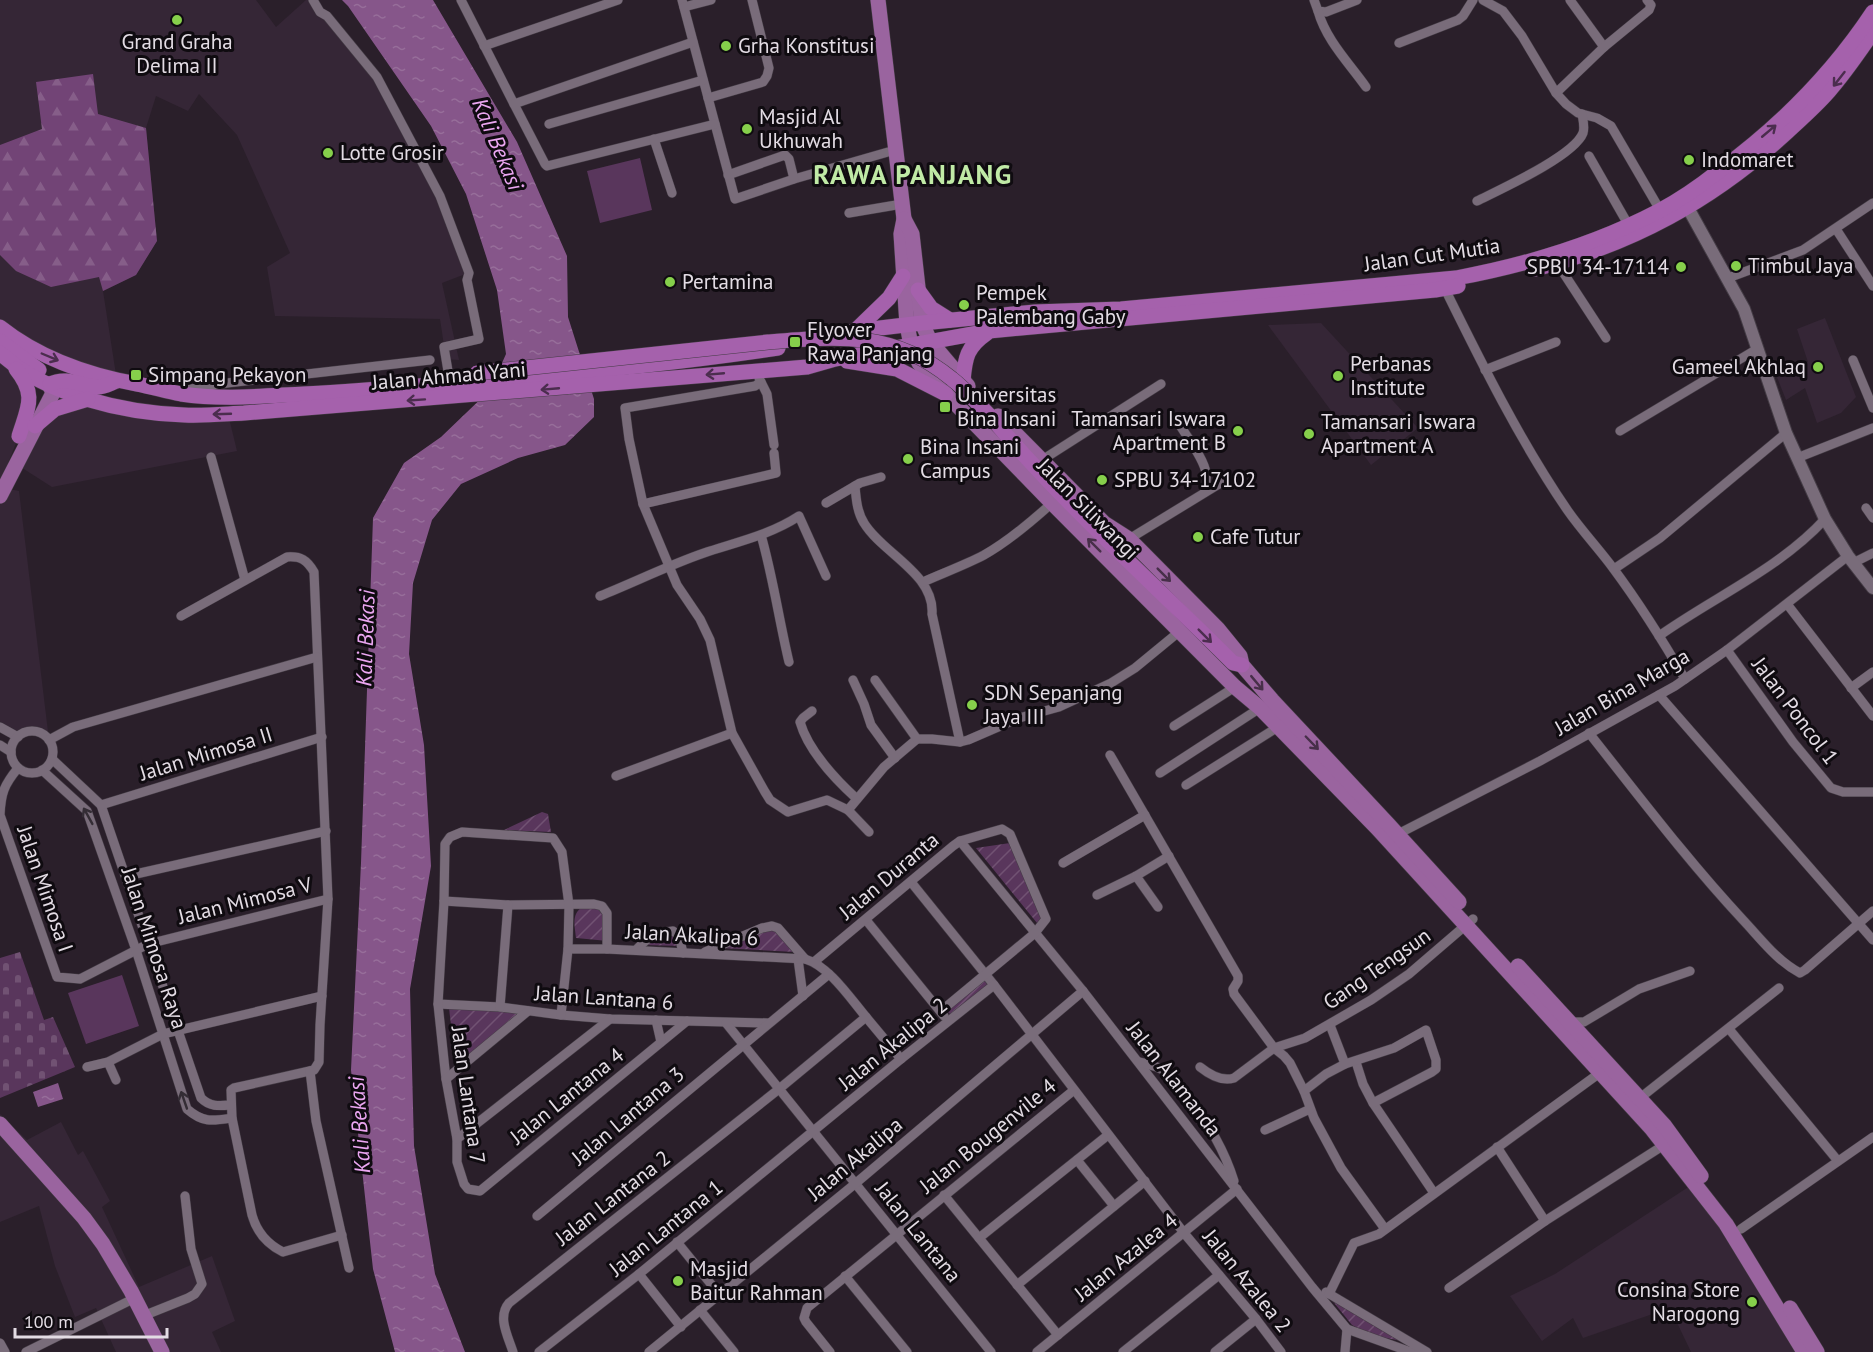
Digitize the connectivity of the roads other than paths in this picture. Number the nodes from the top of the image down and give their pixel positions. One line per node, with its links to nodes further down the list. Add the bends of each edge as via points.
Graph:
1 (313, 0): 66 (street, via 377,77 440,196 469,273 467,280 479,339 444,347)
2 (461, 0): 19 (street)
3 (618, 0): 19 (street)
4 (711, 0): 13 (street)
5 (752, 0): 24 (street, via 769,68 767,76 763,82)
6 (878, 0): 30 (main road)
7 (1314, 0): 14 (street)
8 (1357, 0): 14 (street, via 1326,12)
9 (1473, 0): 18 (street, via 1458,20)
10 (1483, 0): 23 (street, via 1503,11)
11 (1569, 0): 20 (street)
12 (1647, 0): 20 (street, via 1650,10)
13 (683, 4): 17 (street)
14 (1318, 11): 22 (street, via 1331,39)
15 (1873, 12): 38 (highway, Jalan Cut Mutia, one-way to 15, via 1740,156 1780,122 1841,57)
16 (1873, 32): 37 (highway, Jalan Cut Mutia, one-way to 37, via 1815,106 1739,174)
17 (693, 42): 21 (street); 25 (street)
18 (1400, 43)
19 (484, 46): 25 (street)
20 (1604, 47): 23 (street)
21 (703, 80): 24 (street); 27 (street)
22 (1366, 87)
23 (1556, 93): 26 (street)
24 (708, 98): 28 (street)
25 (514, 104): 29 (street, via 547,166)
26 (1582, 114): 35 (street, via 1583,132 1563,156); 38 (street, via 1611,126)
27 (549, 124)
28 (715, 124): 29 (street); 32 (street)
29 (654, 139): 34 (street)
30 (895, 150): 33 (street); 39 (main road)
31 (1589, 156): 41 (street)
32 (728, 175): 33 (street, via 785,155); 33 (street, via 735,199)
33 (794, 179)
34 (672, 193)
35 (1477, 201)
36 (1873, 202): 42 (street)
37 (1688, 208): 43 (highway, Jalan Cut Mutia, via 1630,237); 45 (street)
38 (1660, 210): 41 (highway, Jalan Cut Mutia)
39 (903, 212): 40 (street); 44 (main road); 48 (main road, via 912,234)
40 (849, 213)
41 (1629, 226): 49 (highway, Jalan Cut Mutia, via 1532,260 1456,278 1121,309)
42 (1836, 229): 45 (street, via 1803,250); 46 (street)
43 (1557, 263): 47 (highway, Jalan Cut Mutia); 54 (street)
44 (903, 276): 50 (main road); 52 (highway, via 889,298)
45 (1728, 278): 59 (street, via 1744,309)
46 (1873, 286)
47 (1445, 289): 53 (highway, Jalan Cut Mutia); 64 (street)
48 (918, 290): 49 (highway, via 931,308); 50 (main road)
49 (950, 320): 50 (highway, Jalan Cut Mutia)
50 (914, 324): 52 (highway, Jalan Ahmad Yani); 56 (main road, Jalan Siliwangi); 58 (main road, Jalan Siliwangi)
51 (0, 327): 68 (highway, Jalan Ahmad Yani, one-way to 68, via 37,351)
52 (855, 331): 65 (highway, Jalan Ahmad Yani, via 806,344)
53 (989, 331): 56 (highway, Jalan Cut Mutia); 71 (highway, via 967,352)
54 (1606, 338)
55 (0, 341): 70 (highway, via 42,372)
56 (930, 341): 58 (highway, Jalan Cut Mutia); 71 (main road, Jalan Siliwangi)
57 (1556, 342): 64 (street)
58 (911, 345): 61 (highway, Jalan Ahmad Yani); 75 (main road, Jalan Siliwangi, via 919,363)
59 (1757, 349): 81 (street); 82 (street)
60 (6, 358): 70 (highway, Jalan Ahmad Yani); 83 (highway, via 26,382 30,401)
61 (835, 359): 67 (highway, Jalan Ahmad Yani); 75 (highway, via 897,369)
62 (430, 360): 74 (street)
63 (1853, 360): 77 (street)
64 (1485, 370): 104 (street, via 1556,492)
65 (609, 376): 67 (highway, Jalan Ahmad Yani, one-way to 65); 69 (highway, Jalan Ahmad Yani)
66 (449, 377): 69 (highway); 74 (highway, via 267,393)
67 (758, 377): 95 (street, via 766,394 777,473); 95 (street, via 755,386 625,408)
68 (117, 381): 70 (highway, via 99,387 58,380); 73 (highway, Jalan Ahmad Yani)
69 (475, 383): 73 (highway, Jalan Ahmad Yani, via 262,397 181,394); 76 (highway, Jalan Ahmad Yani, one-way to 76, via 244,413 184,415 129,410); 117 (highway, one-way to 117, bridge, via 779,341 848,338 909,351 954,380 1086,520 1233,663)
70 (49, 384): 76 (highway, Jalan Ahmad Yani); 79 (main road, via 53,393); 83 (main road)
71 (966, 384): 75 (main road); 86 (main road, Jalan Siliwangi)
72 (1161, 384): 86 (street)
73 (159, 388): 74 (highway)
74 (183, 390)
75 (948, 396): 94 (main road, Jalan Siliwangi)
76 (88, 399): 79 (highway, via 55,410)
77 (1873, 408)
78 (1178, 422): 91 (street, via 1204,466)
79 (35, 426): 92 (main road)
80 (1873, 428): 85 (street)
81 (1620, 431)
82 (1786, 433): 85 (street); 104 (street, via 1660,538)
83 (19, 436): 89 (main road)
84 (211, 457): 106 (street)
85 (1797, 458): 98 (street)
86 (1042, 460): 100 (main road, Jalan Siliwangi, via 1104,523)
87 (881, 477): 90 (street)
88 (1224, 480): 91 (street)
89 (0, 483)
90 (855, 486): 93 (street); 107 (street, via 864,523)
91 (1205, 492): 100 (street)
92 (0, 496)
93 (826, 503)
94 (1052, 503): 107 (street, via 993,549); 112 (main road, Jalan Siliwangi, one-way to 94)
95 (643, 504): 103 (street)
96 (1866, 508): 97 (street)
97 (1873, 518)
98 (1825, 519): 102 (street); 113 (street, via 1771,564)
99 (761, 535): 103 (street); 105 (street, via 800,516); 116 (street)
100 (1129, 539): 117 (main road, Jalan Siliwangi, one-way to 117, via 1218,629 1240,656)
101 (1873, 553): 102 (street, Jalan Bina Marga)
102 (1850, 559): 108 (street); 110 (street, Jalan Bina Marga)
103 (670, 566): 109 (street); 131 (street, via 710,640)
104 (1614, 569): 113 (street)
105 (826, 576)
106 (245, 580): 111 (street); 115 (street, via 286,557 297,556 307,561 314,572)
107 (923, 582): 137 (street, via 933,606)
108 (1873, 588)
109 (600, 596)
110 (1787, 604): 114 (street, Jalan Bina Marga); 123 (street)
111 (181, 616)
112 (1180, 631): 122 (main road, Jalan Siliwangi); 137 (street, via 1135,669 1101,688)
113 (1659, 636): 119 (street)
114 (1727, 650): 119 (street, Jalan Bina Marga); 148 (street, Jalan Poncol 1, via 1793,742 1832,788)
115 (317, 657): 134 (street); 136 (street, via 73,727)
116 (789, 662)
117 (1242, 665): 125 (main road, Jalan Siliwangi, one-way to 125)
118 (1873, 672): 123 (street)
119 (1685, 679): 124 (street, Jalan Bina Marga)
120 (853, 680): 141 (street, via 871,725)
121 (875, 680): 135 (street)
122 (1235, 687): 125 (main road, Jalan Siliwangi); 128 (street)
123 (1851, 688): 127 (street)
124 (1659, 695): 132 (street, Jalan Bina Marga); 173 (street)
125 (1266, 704): 130 (main road); 145 (street); 157 (main road, one-way to 157)
126 (812, 711): 149 (street, via 800,722 802,729 824,765)
127 (1873, 716)
128 (1174, 726)
129 (0, 727): 133 (street)
130 (1278, 727): 147 (street); 157 (main road)
131 (732, 733): 146 (street); 151 (street, via 770,800 788,812 827,800)
132 (1589, 733): 157 (street, Jalan Bina Marga); 173 (street, via 1717,892 1793,969 1800,973 1805,970)
133 (18, 737): 136 (street, via 34,731); 139 (street)
134 (322, 737): 150 (street, Jalan Mimosa II); 154 (street)
135 (917, 739): 137 (street); 141 (street)
136 (49, 740): 142 (street)
137 (960, 742)
138 (0, 745): 139 (street)
139 (11, 752): 143 (street)
140 (1110, 755): 152 (street)
141 (895, 758): 149 (street)
142 (52, 759): 144 (street); 150 (street)
143 (18, 768): 144 (street, via 34,773); 179 (street, Jalan Mimosa I, via 1,795 0,815 57,977 86,977)
144 (42, 770): 156 (street, Jalan Mimosa Raya, one-way to 144, via 87,811)
145 (1160, 773)
146 (616, 776)
147 (1186, 785)
148 (1873, 792)
149 (857, 799): 151 (street)
150 (101, 805): 153 (street)
151 (848, 810): 155 (street)
152 (1145, 815): 159 (street); 160 (street)
153 (110, 830): 156 (street); 161 (street)
154 (326, 831): 161 (street); 165 (street)
155 (869, 832)
156 (97, 835): 179 (street, Jalan Mimosa Raya)
157 (1394, 838): 172 (main road)
158 (960, 841): 163 (street, Jalan Duranta); 174 (street); 174 (street, Jalan Duranta, via 1002,829 1010,834 1046,916)
159 (1170, 856): 162 (street); 214 (street, via 1238,976 1234,994)
160 (1063, 862)
161 (127, 876): 176 (street)
162 (1136, 876): 164 (street); 169 (street)
163 (911, 882): 171 (street, Jalan Duranta); 186 (street, Jalan Azalea 2)
164 (1097, 895)
165 (328, 899): 176 (street, Jalan Mimosa V); 190 (street)
166 (444, 901): 167 (street); 168 (street, Jalan Lantana 7, via 445,844 462,832 553,838 562,852); 192 (street, Jalan Lantana 7)
167 (508, 905): 168 (street); 193 (street)
168 (569, 905): 177 (street); 178 (street, via 594,904 605,909)
169 (1158, 907)
170 (1873, 911): 173 (street)
171 (866, 920): 183 (street, Jalan Duranta); 195 (street)
172 (1469, 922): 203 (main road); 206 (street, Gang Tengsun, via 1409,974); 223 (main road)
173 (1858, 923): 175 (street)
174 (1035, 933): 186 (street); 189 (street)
175 (1873, 940)
176 (148, 944): 179 (street, Jalan Mimosa V); 208 (street)
177 (568, 949): 178 (street, Jalan Akalipa 6); 196 (street)
178 (607, 949): 180 (street, Jalan Akalipa 6)
179 (136, 950): 209 (street, Jalan Mimosa Raya)
180 (636, 950): 181 (street, Jalan Akalipa 6); 181 (street, via 653,935 673,931 680,936)
181 (683, 952): 182 (street, Jalan Akalipa 6)
182 (703, 953): 183 (street, Jalan Akalipa 6); 183 (street, via 772,926)
183 (806, 960): 185 (street); 191 (street)
184 (1690, 971): 203 (street, via 1639,989 1584,1022)
185 (829, 974): 191 (street, Jalan Lantana 3); 198 (street)
186 (985, 975): 187 (street, Jalan Azalea 2); 195 (street)
187 (994, 985): 202 (street, Jalan Akalipa 2); 211 (street, Jalan Azalea 2)
188 (1779, 988): 207 (street)
189 (1083, 991): 211 (street, Jalan Akalipa); 217 (street, Jalan Alamanda)
190 (322, 996): 208 (street); 222 (street, via 319,1062)
191 (803, 996): 205 (street, Jalan Lantana 3)
192 (438, 1004): 193 (street, Jalan Lantana 6); 224 (street, Jalan Lantana 7)
193 (500, 1007): 194 (street, Jalan Lantana 6)
194 (528, 1011): 196 (street, Jalan Lantana 6); 224 (street)
195 (940, 1011): 202 (street)
196 (561, 1015): 197 (street, Jalan Lantana 6)
197 (584, 1017): 199 (street, Jalan Lantana 6); 210 (street)
198 (866, 1017): 215 (street); 226 (street, Jalan Lantana 2)
199 (610, 1019): 200 (street, Jalan Lantana 6); 210 (street)
200 (656, 1020): 201 (street, Jalan Lantana 6); 212 (street)
201 (687, 1021): 204 (street, Jalan Lantana 6); 212 (street, Jalan Lantana 4)
202 (949, 1022): 215 (street, Jalan Akalipa 2)
203 (1570, 1022): 229 (main road)
204 (726, 1023): 205 (street, Jalan Lantana 6); 213 (street, Jalan Lantana)
205 (768, 1023): 213 (street, Jalan Lantana 3)
206 (1330, 1025): 214 (street, Gang Tengsun); 219 (street)
207 (1729, 1029): 229 (street); 243 (street)
208 (179, 1031): 209 (street); 231 (street, via 201,1098 218,1106)
209 (163, 1034): 216 (street); 233 (street, Jalan Mimosa Raya, one-way to 209, via 201,1120 187,1109)
210 (590, 1035): 239 (street)
211 (1031, 1035): 227 (street, Jalan Azalea 2); 245 (street, Jalan Akalipa)
212 (661, 1042): 246 (street, Jalan Lantana 4, via 480,1191)
213 (743, 1044): 226 (street, Jalan Lantana); 252 (street, Jalan Lantana 3)
214 (1274, 1048): 221 (street, Gang Tengsun, via 1231,1080); 228 (street, via 1290,1063)
215 (901, 1059): 236 (street, Jalan Akalipa 2)
216 (108, 1062): 220 (street); 225 (street)
217 (1139, 1062): 247 (street, Jalan Alamanda); 247 (street, via 1166,1072 1206,1119)
218 (1356, 1062): 219 (street); 230 (street); 230 (street, via 1394,1048 1426,1030 1437,1069)
219 (1345, 1065): 228 (street)
220 (87, 1067)
221 (1200, 1067)
222 (310, 1071): 231 (street, via 234,1088); 258 (street, via 316,1121)
223 (1601, 1072): 240 (main road); 241 (street)
224 (446, 1079): 239 (street, Jalan Lantana 7)
225 (116, 1080)
226 (779, 1089): 236 (street, Jalan Lantana); 281 (street, Jalan Lantana 2, via 509,1303 503,1323)
227 (1074, 1090): 237 (street, Jalan Azalea 2); 249 (street, Jalan Bougenvile 4)
228 (1304, 1091): 232 (street)
229 (1640, 1098): 255 (main road)
230 (1373, 1102): 248 (street)
231 (231, 1105): 233 (street)
232 (1310, 1109): 235 (street); 254 (street, via 1341,1168)
233 (232, 1118): 258 (street, via 252,1215 267,1242 283,1252)
234 (0, 1124): 270 (main road, via 84,1218)
235 (1265, 1130)
236 (814, 1131): 245 (street, Jalan Lantana); 260 (street, Jalan Lantana 1)
237 (1108, 1135): 242 (street); 244 (street, Jalan Azalea 2)
238 (1873, 1137): 243 (street)
239 (457, 1139): 246 (street, Jalan Lantana 7, via 459,1171)
240 (1664, 1145): 253 (street); 295 (main road, via 1726,1224)
241 (1497, 1147): 248 (street); 253 (street)
242 (1077, 1160): 251 (street); 259 (street)
243 (1838, 1161): 255 (street)
244 (1145, 1181): 251 (street); 256 (street, Jalan Azalea 2)
245 (856, 1183): 257 (street, Jalan Lantana); 268 (street, Jalan Akalipa)
246 (468, 1189)
247 (1237, 1189): 256 (street, Jalan Azalea 4); 266 (street, Jalan Alamanda)
248 (1434, 1193): 254 (street)
249 (944, 1195): 257 (street, Jalan Bougenvile 4); 259 (street)
250 (185, 1196): 272 (street, via 191,1249 202,1284 188,1298)
251 (1114, 1206): 265 (street)
252 (537, 1216)
253 (1545, 1221): 267 (street)
254 (1384, 1229): 269 (street, via 1354,1243)
255 (1741, 1229): 296 (main road)
256 (1184, 1233): 263 (street, Jalan Azalea 2); 276 (street, Jalan Azalea 4)
257 (897, 1234): 264 (street, Jalan Bougenvile 4); 287 (street, Jalan Lantana)
258 (342, 1235): 261 (street)
259 (979, 1238): 265 (street)
260 (676, 1242): 262 (street, Jalan Lantana 1); 268 (street)
261 (349, 1268)
262 (639, 1274): 274 (street); 282 (street, Jalan Lantana 1)
263 (1219, 1275): 273 (street, Jalan Azalea 2); 289 (street)
264 (845, 1276): 285 (street, Jalan Bougenvile 4, via 807,1308 804,1318); 286 (street)
265 (1017, 1285): 276 (street)
266 (1312, 1287): 269 (street); 275 (street, Jalan Alamanda)
267 (1449, 1288)
268 (719, 1294): 271 (street, Jalan Akalipa)
269 (1329, 1294): 294 (street)
270 (135, 1298): 272 (main road); 279 (street)
271 (700, 1310): 274 (street, Jalan Akalipa); 284 (street)
272 (143, 1316): 280 (main road)
273 (1256, 1319): 290 (street); 291 (street, Jalan Azalea 2)
274 (681, 1327): 283 (street, Jalan Akalipa)
275 (1347, 1329): 292 (street); 293 (street)
276 (1058, 1335): 288 (street, Jalan Azalea 4)
277 (0, 1343): 278 (street)
278 (4, 1352)
279 (26, 1352)
280 (162, 1352)
281 (513, 1352)
282 (539, 1352)
283 (649, 1352)
284 (734, 1352)
285 (830, 1352)
286 (907, 1352)
287 (991, 1352)
288 (1037, 1352)
289 (1123, 1352)
290 (1215, 1352)
291 (1281, 1352)
292 (1345, 1352)
293 (1411, 1352)
294 (1427, 1352)
295 (1804, 1352)
296 (1816, 1352)

